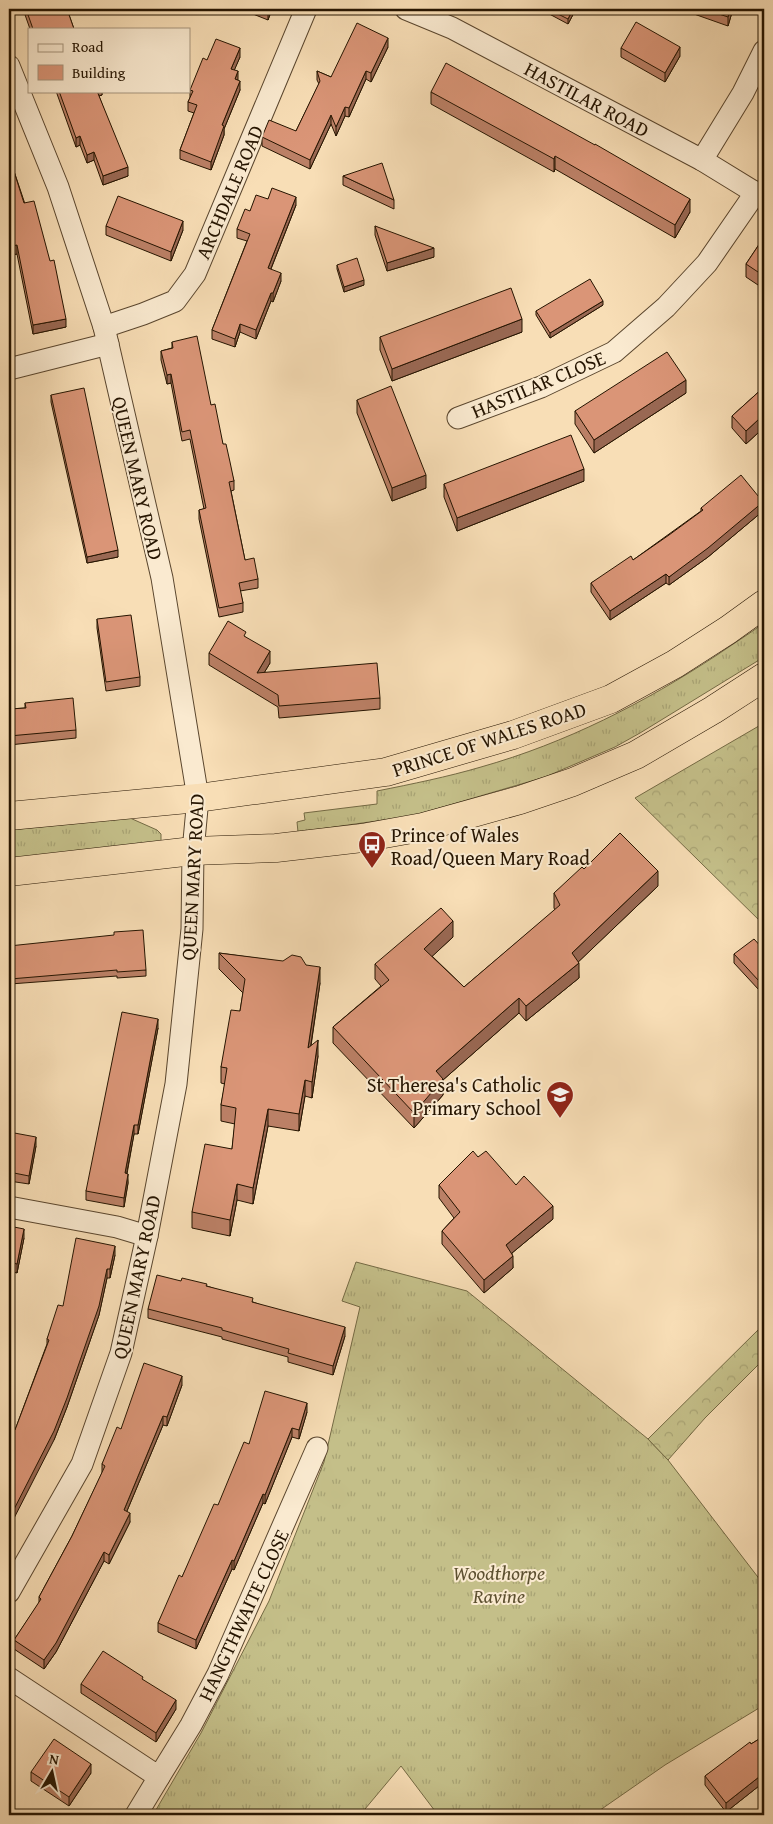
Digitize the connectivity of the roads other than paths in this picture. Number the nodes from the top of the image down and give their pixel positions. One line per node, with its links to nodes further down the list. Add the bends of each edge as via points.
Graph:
1 (306, 9): 7 (street, ARCHDALE ROAD, via 195,274 175,301 142,314)
2 (406, 9): 5 (street, HASTILAR ROAD, via 452,28)
3 (764, 51): 5 (street, via 743,93)
4 (9, 66): 7 (street, QUEEN MARY ROAD, via 58,187)
5 (702, 160): 6 (street, HASTILAR ROAD)
6 (760, 195): 9 (street, HASTILAR CLOSE, via 707,263 666,306 614,352 540,387)
7 (106, 336): 8 (street, ARCHDALE ROAD); 12 (street, QUEEN MARY ROAD, via 162,578)
8 (9, 369)
9 (458, 418)
10 (764, 604): 12 (highway, PRINCE OF WALES ROAD, via 675,664 611,699 513,735 386,772)
11 (764, 677): 14 (highway, via 636,755 520,800 423,827 362,838 261,850)
12 (198, 798): 13 (highway, PRINCE OF WALES ROAD); 14 (street, QUEEN MARY ROAD)
13 (9, 816)
14 (193, 851): 15 (highway); 17 (street, QUEEN MARY ROAD, via 192,929 176,1084)
15 (9, 872)
16 (9, 1207): 17 (street, via 117,1227)
17 (147, 1236): 19 (street, QUEEN MARY ROAD, via 122,1354 82,1464)
18 (318, 1448): 21 (street, HANGTHWAITE CLOSE, via 218,1674)
19 (9, 1592)
20 (9, 1678): 21 (street)
21 (159, 1777): 22 (street, HANGTHWAITE CLOSE)
22 (136, 1815)

